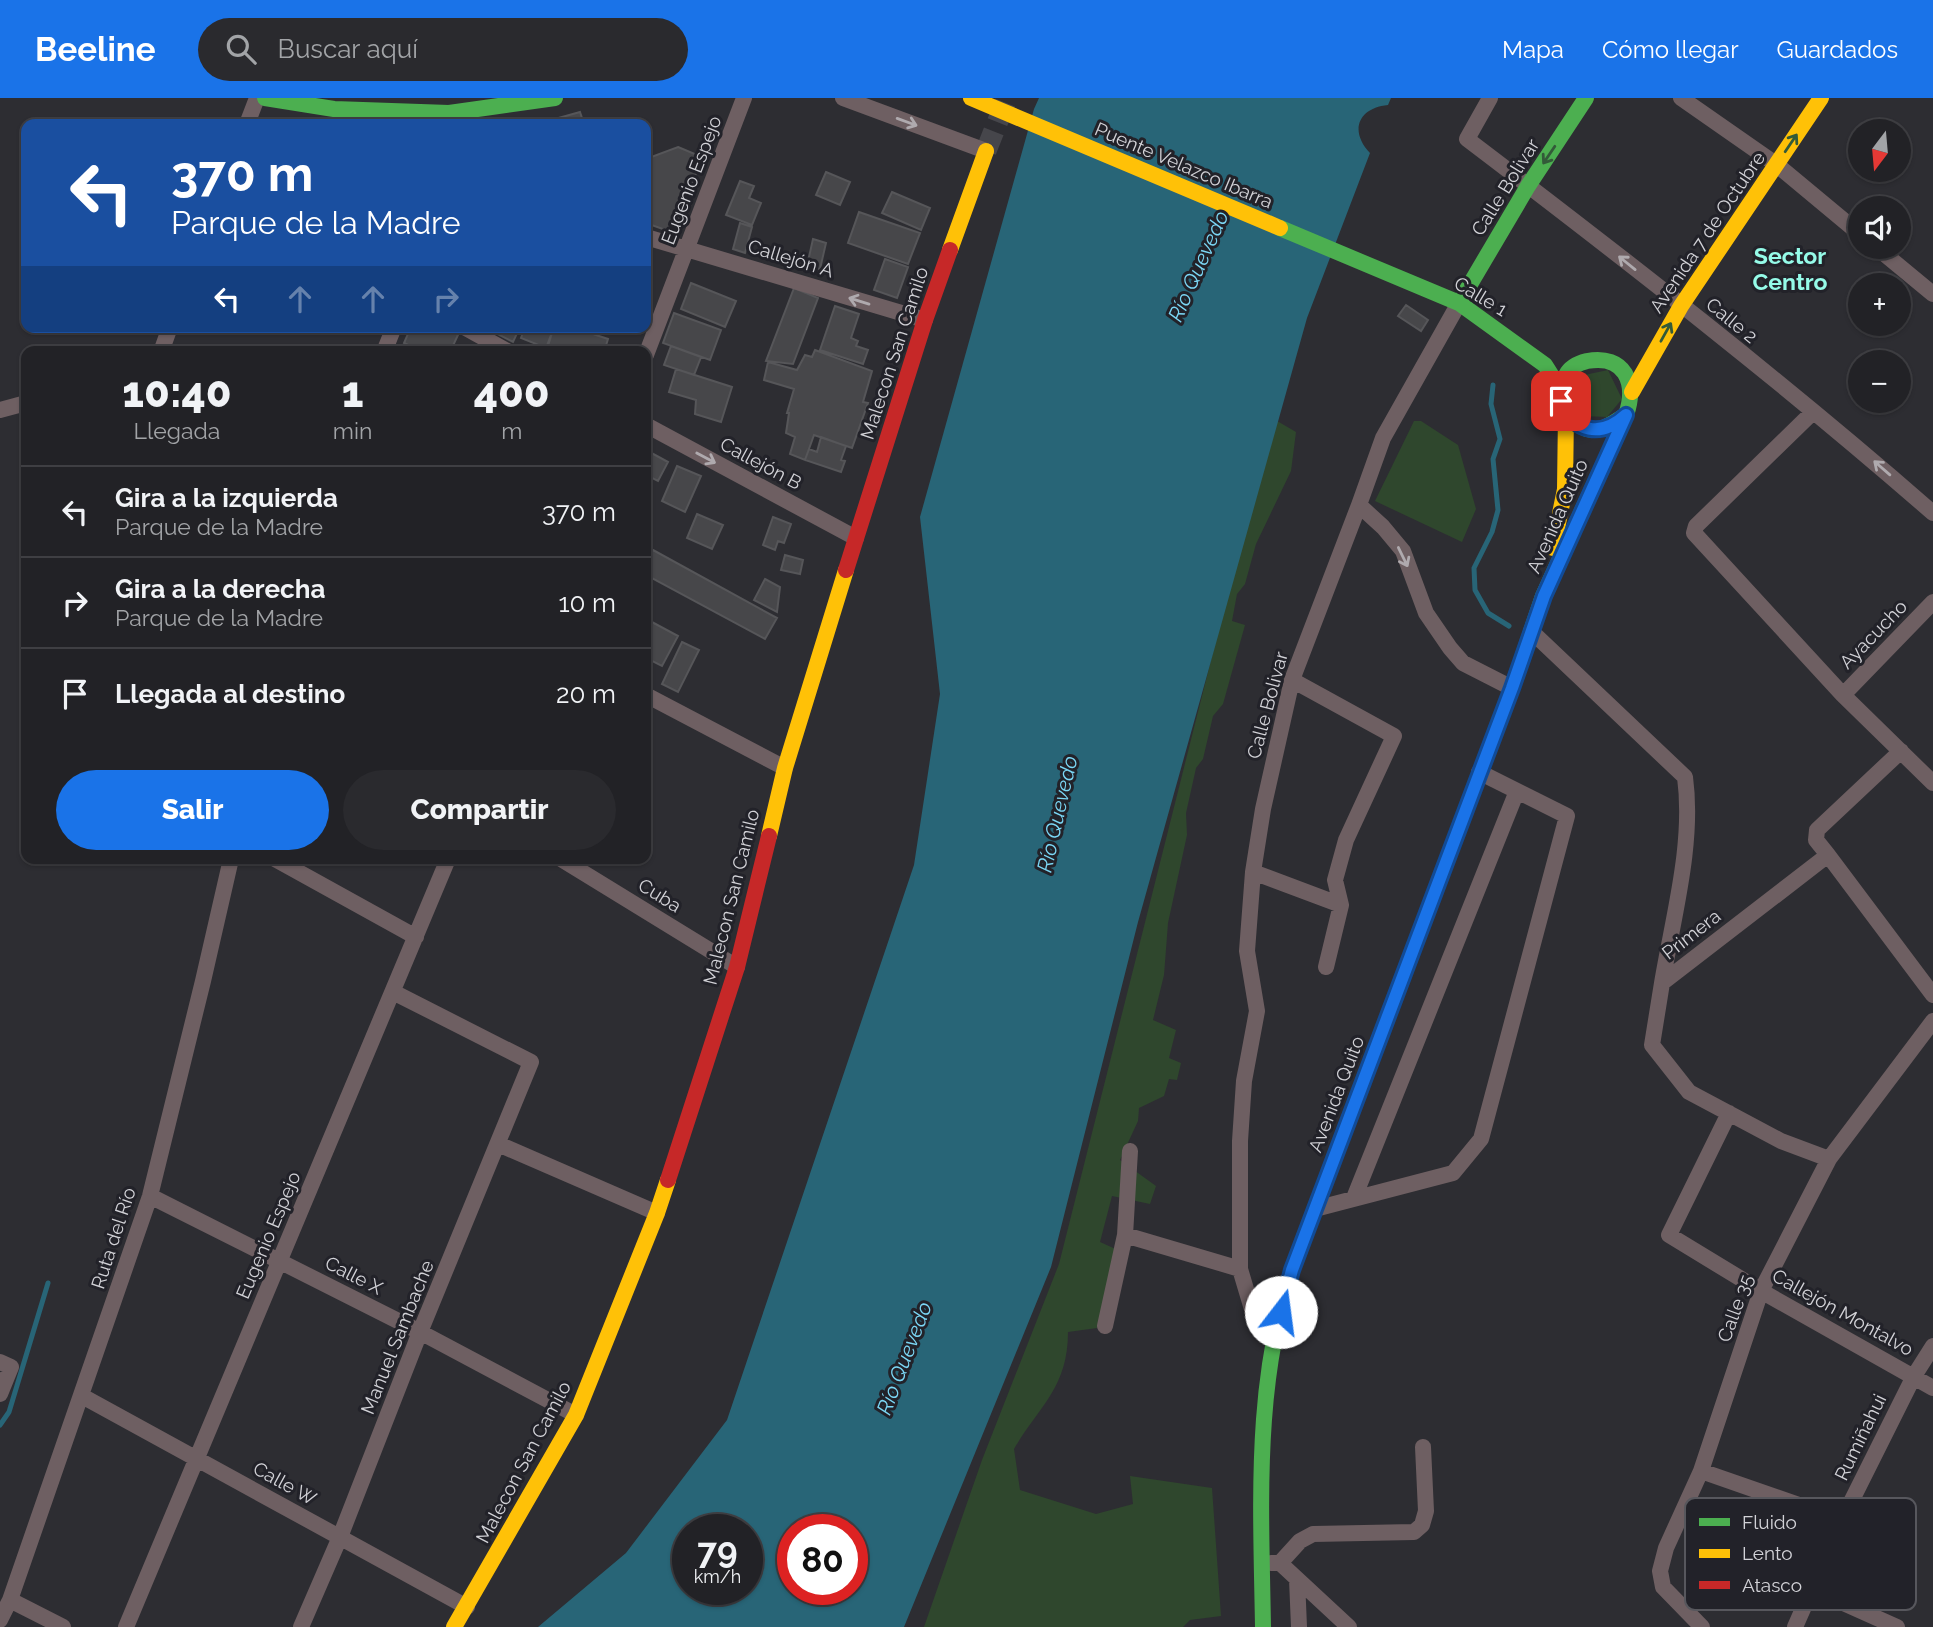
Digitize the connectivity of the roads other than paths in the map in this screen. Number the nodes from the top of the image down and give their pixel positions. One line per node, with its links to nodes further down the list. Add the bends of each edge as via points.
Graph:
1 (257, 98): 11 (street)
2 (265, 98): 12 (main road)
3 (555, 98): 12 (main road)
4 (744, 98): 18 (street, Eugenio Espejo)
5 (843, 98): 13 (street, one-way to 13)
6 (971, 98): 20 (main road, Puente Velazco Ibarra)
7 (1490, 98): 15 (street, Calle 2, via 1467,139)
8 (1586, 98): 15 (main road, Calle Bolivar, one-way to 15)
9 (1681, 98): 14 (street)
10 (1821, 98): 14 (main road, Avenida 7 de Octubre, one-way to 10)
11 (249, 119)
12 (449, 119)
13 (986, 151): 24 (main road, Malecon San Camilo)
14 (1777, 165): 16 (street); 23 (main road, Avenida 7 de Octubre)
15 (1528, 186): 22 (main road, Calle Bolivar); 23 (street, Calle 2, one-way to 15)
16 (1848, 224)
17 (651, 238): 18 (street, Callejón A)
18 (687, 249): 24 (street, Callejón A, one-way to 18); 28 (street, Eugenio Espejo)
19 (1891, 259): 21 (street)
20 (1381, 272): 22 (main road, Calle 1)
21 (1933, 294)
22 (1460, 303): 26 (main road, Calle 1); 37 (street, Calle Bolivar, via 1383,438)
23 (1681, 306): 30 (main road, Avenida 7 de Octubre, one-way to 23); 34 (street, Calle 2)
24 (925, 320): 39 (main road, Malecon San Camilo)
25 (475, 333): 27 (street)
26 (1517, 344): 29 (main road, Calle 1); 32 (main road, Calle 1, via 1545,365)
27 (498, 346)
28 (649, 346)
29 (1580, 363): 30 (main road, via 1591,359 1613,362 1623,370); 32 (main road, via 1564,379)
30 (1632, 392): 35 (main road)
31 (21, 404): 33 (street)
32 (1564, 407): 35 (main road, via 1573,421 1594,430); 40 (main road, Avenida Quito, via 1565,489)
33 (0, 410)
34 (1813, 412): 38 (street, Calle 2, one-way to 34); 45 (street, via 1694,533)
35 (1626, 415): 40 (main road, Avenida Quito)
36 (651, 428): 39 (street, Callejón B, one-way to 39)
37 (1359, 505): 43 (street, Calle Bolivar); 44 (street, one-way to 44, via 1402,551 1426,613 1450,648 1463,663)
38 (1933, 513)
39 (856, 538): 48 (main road, Malecon San Camilo)
40 (1544, 596): 42 (main road, Avenida Quito)
41 (1933, 602): 45 (street, Ayacucho)
42 (1531, 631): 44 (main road, Avenida Quito); 62 (street, via 1685,777 1687,834)
43 (1292, 680): 57 (street, Calle Bolivar); 58 (street, via 1394,736 1346,840 1335,880)
44 (1512, 688): 49 (main road, Avenida Quito)
45 (1843, 695): 47 (street, Ayacucho)
46 (651, 698): 48 (street)
47 (1901, 751): 50 (street, Ayacucho); 52 (street, via 1817,830 1815,840)
48 (785, 768): 60 (main road, Malecon San Camilo)
49 (1479, 772): 51 (street); 72 (main road, Avenida Quito)
50 (1933, 783)
51 (1517, 791): 71 (street); 71 (street, via 1567,816 1481,1139 1452,1173)
52 (1828, 855): 62 (street, Primera); 64 (street)
53 (229, 864): 70 (street, Ruta del Río)
54 (284, 864): 59 (street)
55 (446, 864): 59 (street, Eugenio Espejo)
56 (569, 864): 60 (street, Cuba)
57 (1253, 872): 58 (street); 76 (street, Calle Bolivar, via 1247,951 1257,1011 1244,1081)
58 (1341, 905): 61 (street)
59 (416, 937): 63 (street, Eugenio Espejo)
60 (737, 967): 73 (main road, Malecon San Camilo)
61 (1326, 967)
62 (1662, 983): 66 (street, Primera, via 1652,1045 1689,1092)
63 (393, 992): 67 (street, Manuel Sambache, via 531,1062); 75 (street, Eugenio Espejo)
64 (1933, 995)
65 (1933, 1021): 69 (street, Calle 35)
66 (1729, 1113): 69 (street, Primera, via 1781,1141); 77 (street, Callejón Montalvo, via 1669,1235)
67 (498, 1144): 73 (street); 79 (street, Manuel Sambache)
68 (1130, 1150): 74 (street)
69 (1829, 1159): 77 (street, Calle 35)
70 (150, 1196): 75 (street, Calle X); 86 (street, Ruta del Río)
71 (1354, 1199): 72 (street)
72 (1315, 1209): 80 (main road, Avenida Quito)
73 (657, 1213): 87 (main road, Malecon San Camilo)
74 (1125, 1235): 76 (street); 78 (street)
75 (279, 1261): 79 (street, Calle X); 89 (street, Eugenio Espejo)
76 (1240, 1269): 80 (street, Calle Bolivar, via 1257,1326)
77 (1761, 1291): 83 (street, Callejón Montalvo); 90 (street, Calle 35)
78 (1105, 1326)
79 (421, 1332): 87 (street, Calle X); 95 (street, Manuel Sambache)
80 (1275, 1334): 96 (main road, Avenida Quito, via 1264,1411)
81 (1933, 1346): 83 (street, Rumiñahui)
82 (0, 1362): 85 (street, via 11,1367)
83 (1914, 1376): 84 (street, Callejón Montalvo); 93 (street, Rumiñahui)
84 (1933, 1388)
85 (0, 1394)
86 (82, 1396): 89 (street, Calle W); 99 (street, Ruta del Río)
87 (576, 1415): 100 (main road, Malecon San Camilo)
88 (1423, 1447): 97 (street, via 1426,1511 1414,1532 1313,1534)
89 (198, 1459): 95 (street, Calle W); 107 (street, Eugenio Espejo)
90 (1701, 1471): 91 (street, Calle 35); 92 (street)
91 (1688, 1498)
92 (1779, 1498)
93 (1853, 1498)
94 (1685, 1505): 101 (street, Calle 35, via 1660,1571 1663,1587)
95 (340, 1537): 100 (street, Calle W); 108 (street, Manuel Sambache)
96 (1262, 1563): 97 (street); 110 (main road, Avenida Quito)
97 (1280, 1563): 98 (street)
98 (1297, 1580): 111 (street); 112 (street)
99 (10, 1600): 105 (street, Ruta del Río); 106 (street)
100 (467, 1607): 109 (main road, Malecon San Camilo)
101 (1685, 1610)
102 (1685, 1610): 113 (street, Calle 35)
103 (1803, 1610): 114 (street, Rumiñahui)
104 (1859, 1610): 115 (street)
105 (0, 1620)
106 (63, 1627)
107 (126, 1627)
108 (301, 1627)
109 (454, 1627)
110 (1263, 1627)
111 (1299, 1627)
112 (1349, 1627)
113 (1702, 1627)
114 (1795, 1627)
115 (1897, 1627)

